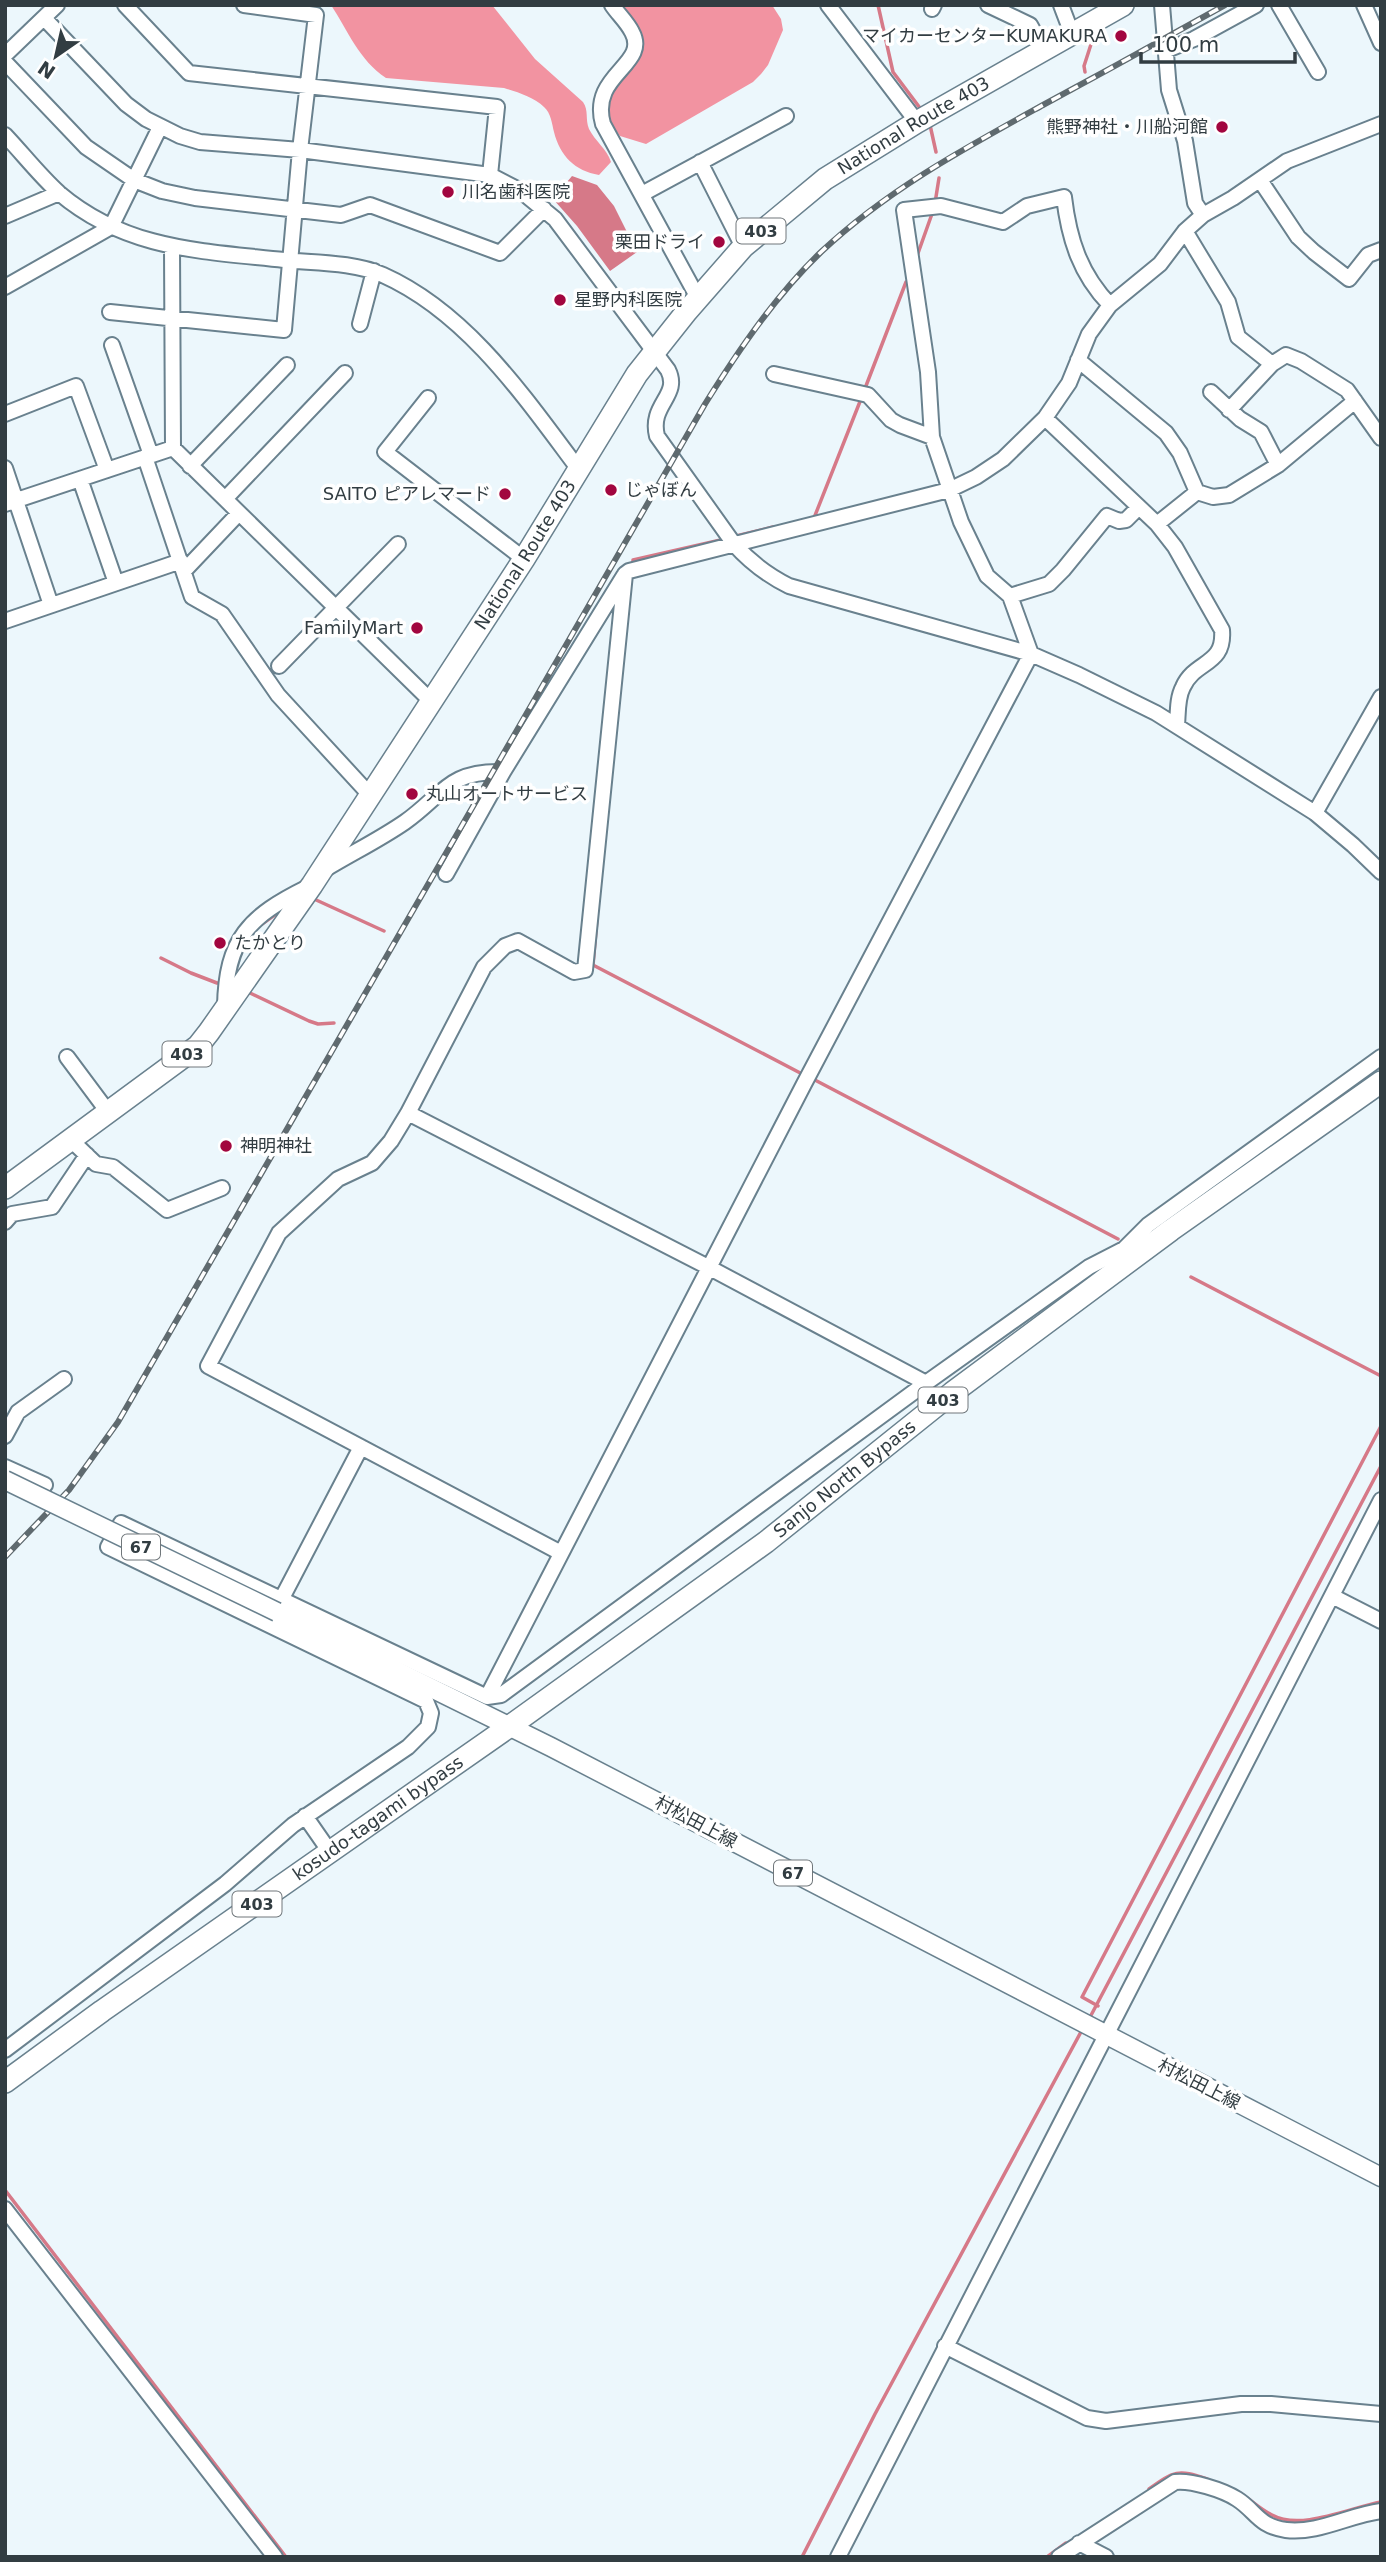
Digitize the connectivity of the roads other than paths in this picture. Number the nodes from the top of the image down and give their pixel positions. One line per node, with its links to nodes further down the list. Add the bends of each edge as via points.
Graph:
1 (57, 5): 13 (street)
2 (125, 5): 21 (street, via 189,73)
3 (244, 5): 21 (street, via 316,15)
4 (612, 5): 33 (street, via 632,32 634,50 626,66 609,82 600,101 600,114)
5 (828, 5): 23 (street)
6 (988, 5): 16 (street, via 1030,25)
7 (1061, 5): 14 (street)
8 (1123, 5): 14 (highway, National Route 403 / 403)
9 (1162, 5): 17 (street)
10 (1256, 5): 17 (street)
11 (1279, 5): 20 (street)
12 (1364, 5): 15 (street)
13 (44, 18): 18 (street); 25 (street, via 126,104)
14 (1072, 34): 16 (highway, National Route 403 / 403)
15 (1381, 43)
16 (1044, 50): 23 (highway, National Route 403 / 403)
17 (1167, 50): 37 (street, via 1169,90 1185,141 1195,203)
18 (5, 55)
19 (5, 62): 30 (street, via 86,147)
20 (1318, 72)
21 (310, 85): 27 (street); 29 (street, via 497,107)
22 (786, 116): 28 (street)
23 (917, 122): 40 (highway, National Route 403 / 403, via 825,179)
24 (1381, 124): 31 (street, via 1287,161)
25 (160, 127): 27 (street, via 200,142); 30 (street)
26 (5, 135): 32 (street)
27 (300, 150): 29 (street); 35 (street)
28 (700, 162): 33 (street); 40 (street)
29 (490, 175): 34 (street)
30 (134, 180): 35 (street, via 195,198); 38 (street)
31 (1261, 180): 37 (street); 42 (street, via 1298,237 1349,279 1367,255)
32 (59, 193): 36 (street); 38 (street)
33 (642, 194): 46 (street)
34 (544, 209): 35 (street, via 500,253 370,205 341,215); 52 (street)
35 (295, 211): 43 (street)
36 (7, 213)
37 (1203, 215): 39 (street)
38 (111, 227): 41 (street); 45 (street)
39 (1185, 231): 47 (street, via 1160,264); 54 (street, via 1228,302 1238,337)
40 (743, 247): 46 (highway, National Route 403 / 403)
41 (172, 248): 43 (street); 49 (street)
42 (1381, 250)
43 (290, 261): 44 (street); 49 (street, via 284,330)
44 (374, 271): 50 (street); 72 (street, via 425,297 457,324 517,387)
45 (5, 287)
46 (698, 298): 52 (highway, National Route 403 / 403)
47 (1110, 304): 53 (street); 64 (street, via 1094,288 1076,253 1064,197 1027,206 1003,222 941,206 904,210 928,372)
48 (110, 312): 49 (street)
49 (173, 318): 66 (street)
50 (360, 324)
51 (112, 345): 67 (street)
52 (654, 352): 72 (highway, National Route 403 / 403); 82 (street, via 672,379 657,412 657,436)
53 (1078, 360): 63 (street, via 1069,383); 75 (street, via 1166,433)
54 (1272, 364): 60 (street, via 1286,355 1301,361 1347,390); 61 (street)
55 (287, 365): 68 (street)
56 (345, 373): 76 (street)
57 (774, 374): 64 (street, via 868,395 891,420)
58 (1211, 392): 61 (street)
59 (428, 398): 83 (street, via 385,452)
60 (1355, 401): 65 (street); 69 (street)
61 (1230, 410): 69 (street, via 1261,432)
62 (5, 414): 71 (street, via 76,386)
63 (1045, 418): 74 (street, via 1003,459); 78 (street)
64 (932, 437): 74 (street)
65 (1381, 438)
66 (173, 449): 67 (street); 68 (street)
67 (148, 456): 71 (street); 84 (street)
68 (190, 466): 76 (street)
69 (1278, 466): 75 (street, via 1229,495)
70 (5, 468): 77 (street)
71 (107, 470): 73 (street)
72 (580, 471): 83 (highway, National Route 403 / 403)
73 (80, 479): 77 (street); 86 (street)
74 (949, 490): 82 (street); 87 (street, via 987,576)
75 (1197, 492): 80 (street)
76 (225, 499): 79 (street)
77 (11, 503): 88 (street)
78 (1139, 507): 80 (street); 87 (street, via 1126,520 1107,516 1049,584)
79 (239, 513): 84 (street); 89 (street)
80 (1157, 524): 95 (street, via 1222,630 1219,654 1183,686)
81 (398, 544): 89 (street)
82 (734, 544): 85 (street); 91 (street, via 766,574 789,586)
83 (524, 559): 94 (highway, National Route 403 / 403)
84 (182, 566): 86 (street); 97 (street, via 192,597 222,614 278,695)
85 (625, 574): 96 (street); 107 (street, via 585,970 574,972 518,941 505,946 484,967)
86 (116, 583): 88 (street)
87 (1010, 596): 91 (street)
88 (51, 605): 90 (street)
89 (337, 608): 92 (street); 94 (street)
90 (5, 621)
91 (1031, 654): 95 (street); 112 (street)
92 (279, 666)
93 (1381, 697): 98 (street)
94 (432, 701): 97 (highway, National Route 403 / 403)
95 (1177, 726): 98 (street)
96 (503, 772): 100 (street); 101 (street, via 472,774 447,785 405,822)
97 (370, 795): 101 (highway, National Route 403 / 403)
98 (1315, 813): 99 (street)
99 (1381, 872)
100 (446, 874)
101 (316, 879): 102 (highway, National Route 403 / 403); 102 (street, via 244,931 226,975)
102 (224, 1012): 106 (highway, National Route 403 / 403, via 198,1046)
103 (67, 1057): 106 (street)
104 (1381, 1057): 114 (street, via 1148,1225 1124,1249 1089,1267)
105 (1381, 1083): 126 (highway, Sanjo North Bypass / 403, via 1149,1246 952,1393 766,1542)
106 (108, 1112): 108 (highway, National Route 403 / 403)
107 (408, 1113): 112 (street); 116 (street, via 372,1163 338,1179 279,1233 208,1366)
108 (79, 1148): 109 (highway, National Route 403 / 403); 110 (street, via 96,1164 113,1167 167,1210); 111 (street, via 52,1207 12,1214)
109 (5, 1188)
110 (222, 1188)
111 (5, 1222)
112 (710, 1268): 114 (street); 121 (street)
113 (64, 1379): 115 (street, via 18,1412)
114 (926, 1383): 125 (street, via 501,1695)
115 (5, 1436)
116 (361, 1447): 121 (street); 123 (street)
117 (5, 1467): 119 (street)
118 (5, 1480): 123 (main road, 村松田上線 / 67, bridge)
119 (45, 1485)
120 (1381, 1500): 122 (street)
121 (561, 1553): 125 (street)
122 (1332, 1595): 124 (street); 129 (street)
123 (279, 1606): 125 (street); 126 (main road, 村松田上線 / 67); 127 (street, via 121,1523 108,1546 426,1701 431,1713 428,1727 408,1747)
124 (1381, 1621)
125 (487, 1697)
126 (510, 1726): 128 (highway, kosudo-tagami bypass / 403); 129 (main road, 村松田上線 / 67)
127 (305, 1816): 128 (street); 130 (street, via 225,1884)
128 (330, 1852): 131 (highway, kosudo-tagami bypass / 403)
129 (1099, 2033): 132 (main road, 村松田上線 / 67); 134 (street)
130 (5, 2050)
131 (5, 2082)
132 (1381, 2177)
133 (5, 2209): 138 (street)
134 (945, 2346): 135 (street, via 1087,2418 1106,2421 1241,2404); 139 (street)
135 (1381, 2414)
136 (1381, 2511): 137 (street, via 1311,2530 1287,2530 1253,2515 1237,2499 1188,2481 1175,2482)
137 (1079, 2543): 140 (street); 141 (street)
138 (275, 2557)
139 (838, 2557)
140 (1059, 2557)
141 (1106, 2557)

